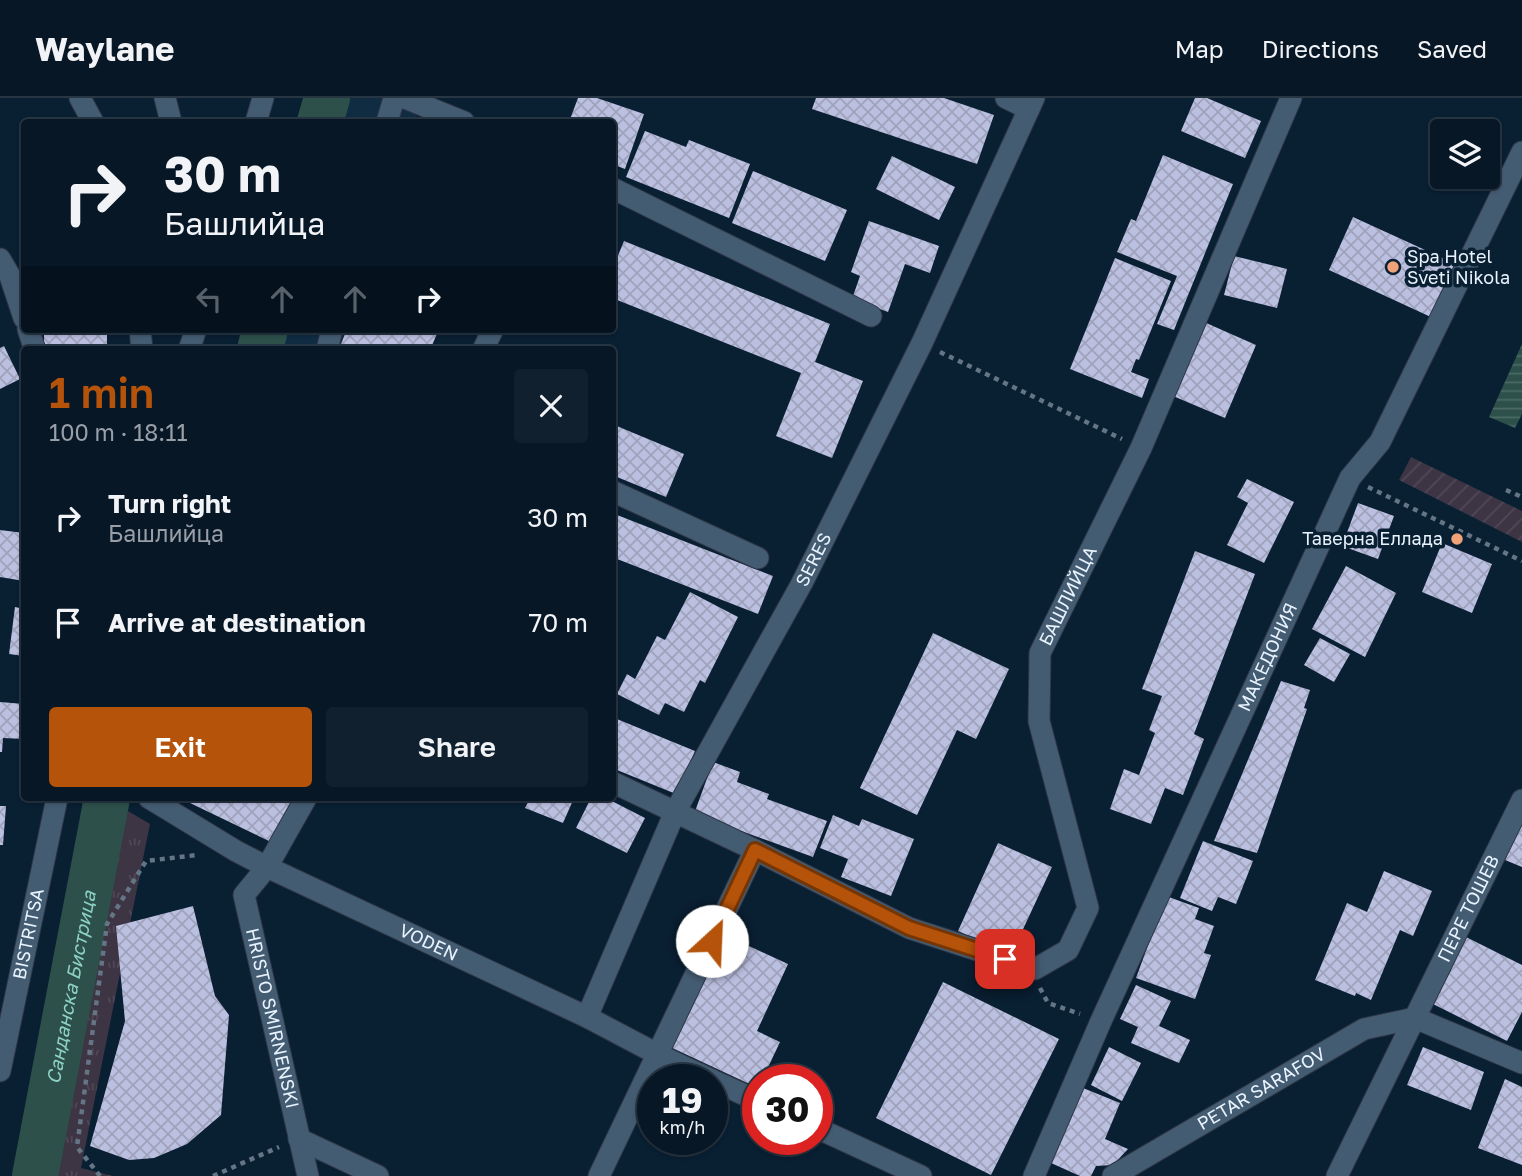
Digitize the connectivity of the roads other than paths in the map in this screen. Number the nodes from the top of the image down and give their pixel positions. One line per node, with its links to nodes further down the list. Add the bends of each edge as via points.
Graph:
1 (80, 98): 9 (street)
2 (164, 98): 10 (street)
3 (263, 98): 11 (street)
4 (394, 98): 12 (street)
5 (405, 98): 13 (street)
6 (1006, 98): 8 (street)
7 (1291, 98): 27 (street, БАШЛИЙЦА, via 1141,448 1040,653 1039,721 1088,908 1068,950 1035,969 909,928)
8 (1031, 103): 26 (street, SERES, via 922,343 802,583)
9 (91, 119)
10 (170, 119)
11 (257, 119)
12 (388, 119)
13 (457, 119)
14 (1522, 152): 41 (street, МАКЕДОНИЯ, via 1380,442 1350,478)
15 (616, 190): 18 (street)
16 (0, 260): 17 (street)
17 (21, 309)
18 (871, 316)
19 (616, 493): 20 (street)
20 (758, 558)
21 (616, 784): 26 (street, БАШЛИЙЦА)
22 (1522, 800): 30 (street, ПЕРЕ ТОШЕВ)
23 (56, 801): 34 (street, BISTRITSA)
24 (154, 801): 28 (street, VODEN)
25 (304, 801): 28 (street)
26 (675, 812): 27 (street, БАШЛИЙЦА); 29 (street, SERES)
27 (755, 850): 31 (street)
28 (267, 867): 29 (street, VODEN); 36 (street, HRISTO SMIRNENSKI, via 243,895)
29 (587, 1017): 31 (street, VODEN)
30 (1415, 1018): 32 (street); 42 (street, PETAR SARAFOV, via 1364,1029); 43 (street, ПЕРЕ ТОШЕВ)
31 (659, 1055): 33 (street, VODEN); 39 (street)
32 (1522, 1063)
33 (678, 1064)
34 (0, 1071)
35 (833, 1135): 40 (street)
36 (299, 1139): 37 (street, HRISTO SMIRNENSKI); 38 (street)
37 (308, 1176)
38 (378, 1176)
39 (599, 1176)
40 (921, 1176)
41 (1034, 1176)
42 (1113, 1176)
43 (1337, 1176)

